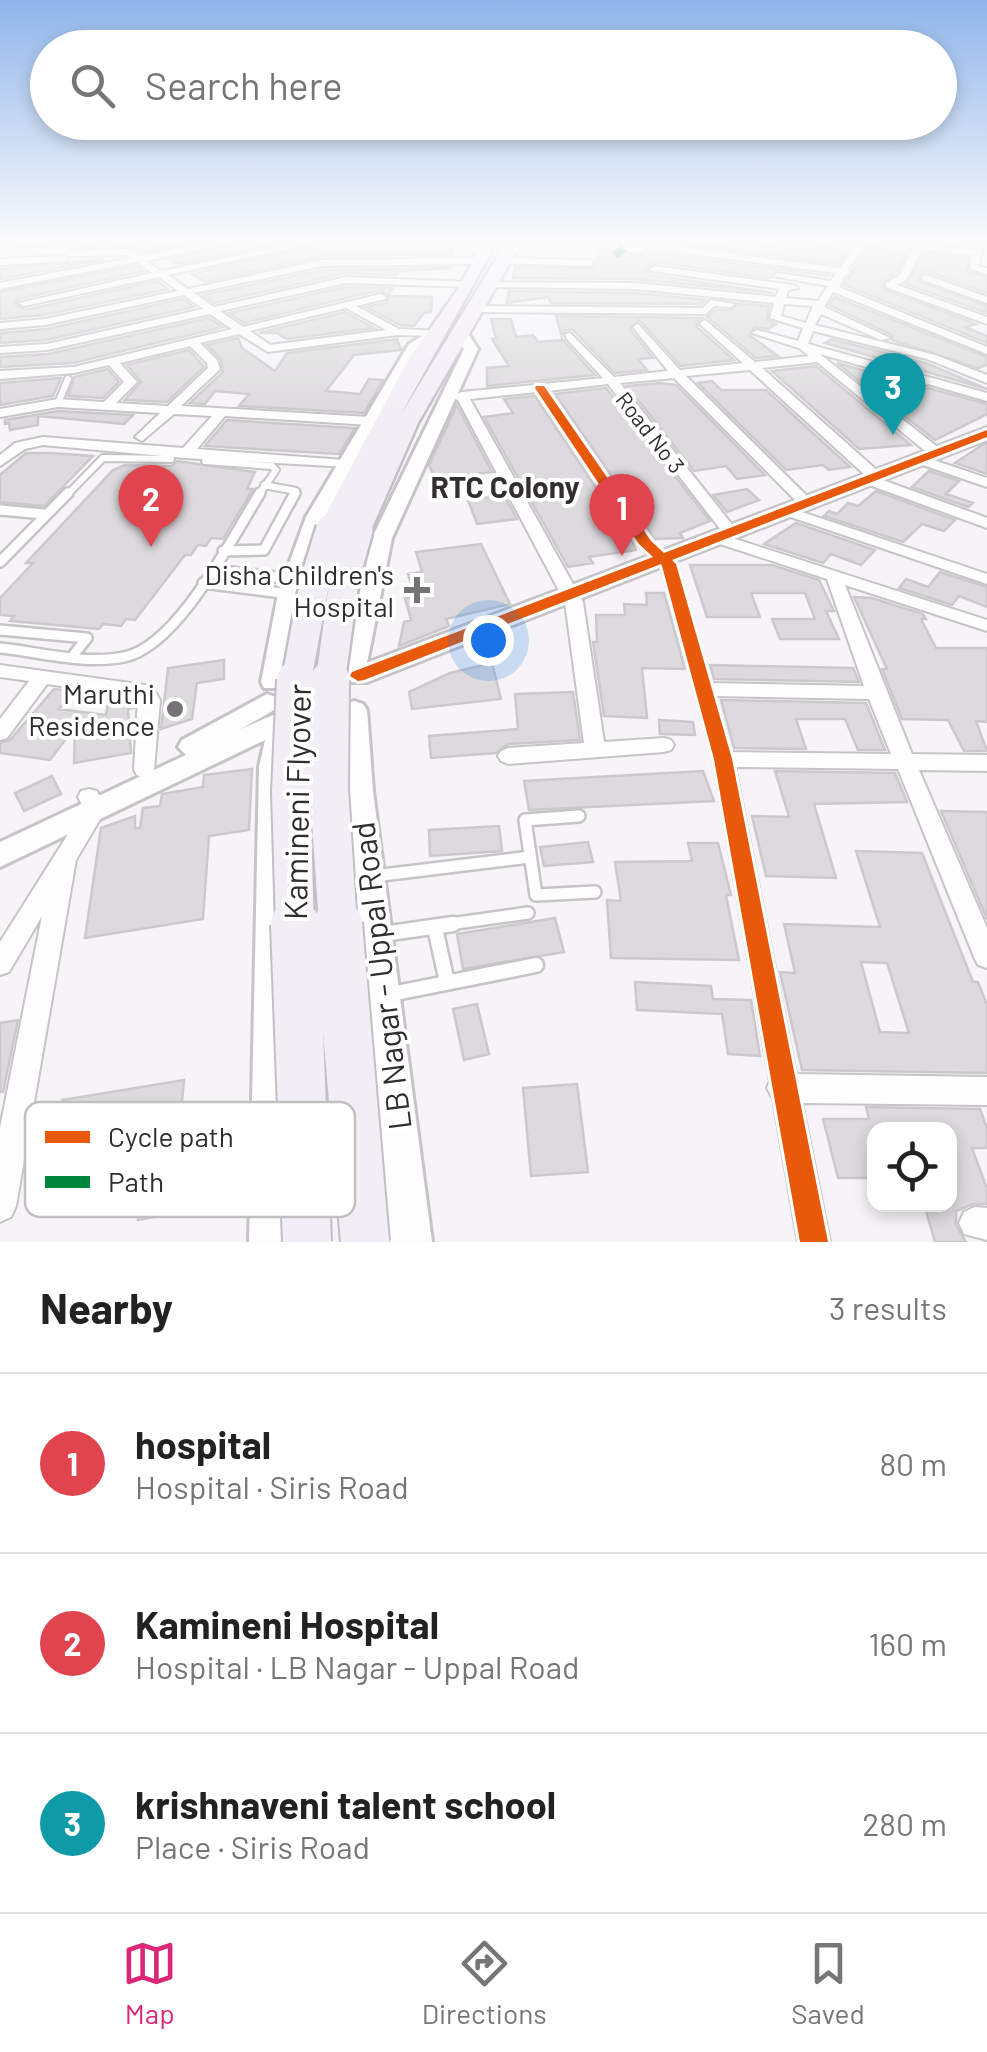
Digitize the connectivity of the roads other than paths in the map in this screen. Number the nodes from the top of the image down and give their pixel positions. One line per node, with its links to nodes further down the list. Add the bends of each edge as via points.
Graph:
1 (48, 298): 13 (street)
2 (153, 298): 23 (street)
3 (195, 298): 18 (street)
4 (266, 298): 18 (street)
5 (377, 298): 15 (street)
6 (472, 298): 29 (highway, Kamineni Flyover)
7 (494, 298): 19 (street)
8 (730, 298): 14 (street)
9 (779, 298): 14 (street)
10 (827, 298): 16 (street)
11 (854, 298): 35 (street)
12 (927, 298): 20 (street)
13 (24, 303)
14 (777, 304): 16 (street); 19 (street); 25 (street, via 775,318)
15 (346, 305): 27 (street); 28 (street)
16 (819, 306): 25 (street); 37 (street)
17 (987, 308): 20 (street)
18 (213, 310): 27 (street); 34 (street, via 46,347)
19 (584, 311): 26 (street)
20 (968, 313): 21 (street)
21 (987, 321)
22 (705, 323): 39 (street)
23 (0, 326)
24 (638, 327): 40 (street)
25 (807, 327): 33 (street); 37 (street)
26 (589, 328)
27 (240, 331): 28 (street, via 261,347 280,350); 32 (street)
28 (397, 332): 29 (street)
29 (449, 332): 47 (street, LB Nagar - Uppal Road, via 471,348); 55 (street, via 416,344); 70 (highway, Kamineni Flyover, via 417,362)
30 (757, 333): 33 (street)
31 (570, 336): 43 (street, Road No 3)
32 (192, 342): 38 (street); 52 (street, via 214,369)
33 (802, 345): 36 (street); 45 (street)
34 (0, 350)
35 (987, 351)
36 (817, 358): 39 (street); 49 (street)
37 (931, 358): 44 (street)
38 (112, 361): 41 (street); 51 (street, via 131,382)
39 (749, 366): 40 (street); 63 (street)
40 (676, 373): 43 (street); 66 (street)
41 (0, 375)
42 (68, 379): 50 (lane)
43 (610, 379): 46 (street); 71 (street, Road No 3)
44 (987, 379)
45 (928, 380): 48 (street); 49 (street)
46 (540, 388): 47 (street); 73 (street, via 646,544)
47 (454, 397): 80 (street); 88 (street, LB Nagar - Uppal Road, via 382,538)
48 (987, 397)
49 (875, 402): 58 (street)
50 (58, 403): 51 (street); 54 (street)
51 (109, 404): 52 (street)
52 (170, 408): 53 (street); 56 (street)
53 (212, 412)
54 (0, 413)
55 (370, 421): 59 (street, via 222,412); 61 (street)
56 (142, 437)
57 (981, 438): 58 (street)
58 (927, 455): 63 (street); 64 (street)
59 (178, 457): 61 (street); 62 (street, via 43,441 20,446); 68 (lane, via 103,458)
60 (205, 461): 65 (lane, via 274,467)
61 (344, 464): 79 (street)
62 (1, 469)
63 (870, 477): 66 (street); 69 (street)
64 (987, 483)
65 (264, 486): 72 (lane); 72 (lane, via 296,491 264,550)
66 (797, 507): 71 (street); 77 (street)
67 (0, 510): 68 (lane)
68 (44, 514): 74 (lane)
69 (987, 523)
70 (344, 530): 120 (highway, Kamineni Flyover, bridge, via 317,566 290,739); 121 (highway, Kamineni Flyover, bridge, via 327,700 330,824)
71 (727, 536): 73 (street); 76 (street)
72 (223, 551): 75 (lane)
73 (665, 560): 80 (street); 89 (street)
74 (0, 562)
75 (212, 570): 78 (lane); 79 (lane)
76 (834, 577): 81 (street); 90 (street)
77 (987, 579)
78 (203, 584): 79 (lane); 85 (lane, via 148,648 114,658)
79 (291, 586): 91 (street)
80 (571, 598): 88 (street); 94 (street)
81 (987, 626)
82 (0, 630): 83 (lane)
83 (12, 631): 84 (lane); 85 (lane, via 86,638)
84 (0, 646): 85 (lane)
85 (74, 654)
86 (0, 671): 87 (street)
87 (43, 676): 92 (street); 99 (street, via 145,691 150,700)
88 (357, 686): 91 (street, via 312,726); 91 (street, via 343,665 313,662 297,666); 107 (street, LB Nagar - Uppal Road)
89 (706, 689): 90 (street); 96 (street)
90 (876, 693): 97 (street)
91 (274, 702): 99 (street); 100 (street); 119 (street)
92 (0, 733)
93 (664, 745): 94 (street)
94 (595, 747): 95 (street)
95 (508, 756)
96 (723, 759): 97 (street); 117 (street)
97 (904, 761): 98 (street); 112 (street)
98 (987, 763)
99 (144, 770): 100 (street)
100 (92, 803): 102 (street); 106 (street)
101 (578, 816): 105 (lane, via 524,820)
102 (49, 824): 103 (street); 104 (street)
103 (0, 842)
104 (0, 855)
105 (530, 856): 107 (lane); 108 (lane, via 536,895)
106 (64, 861): 113 (street); 123 (street)
107 (369, 876): 111 (street, LB Nagar - Uppal Road)
108 (594, 892)
109 (528, 913): 110 (lane)
110 (436, 928): 111 (lane); 115 (lane)
111 (376, 934): 116 (street, LB Nagar - Uppal Road)
112 (987, 958)
113 (0, 964)
114 (536, 965): 115 (lane)
115 (447, 982): 116 (lane)
116 (382, 996): 129 (street, LB Nagar - Uppal Road)
117 (781, 1088): 118 (street); 130 (street)
118 (987, 1091)
119 (271, 1102)
120 (301, 1102)
121 (353, 1102)
122 (355, 1123): 128 (highway, Kamineni Flyover, bridge)
123 (0, 1206)
124 (270, 1217): 126 (street)
125 (306, 1217): 127 (highway, Kamineni Flyover, bridge)
126 (270, 1242)
127 (307, 1242)
128 (365, 1242)
129 (411, 1242)
130 (814, 1242)

